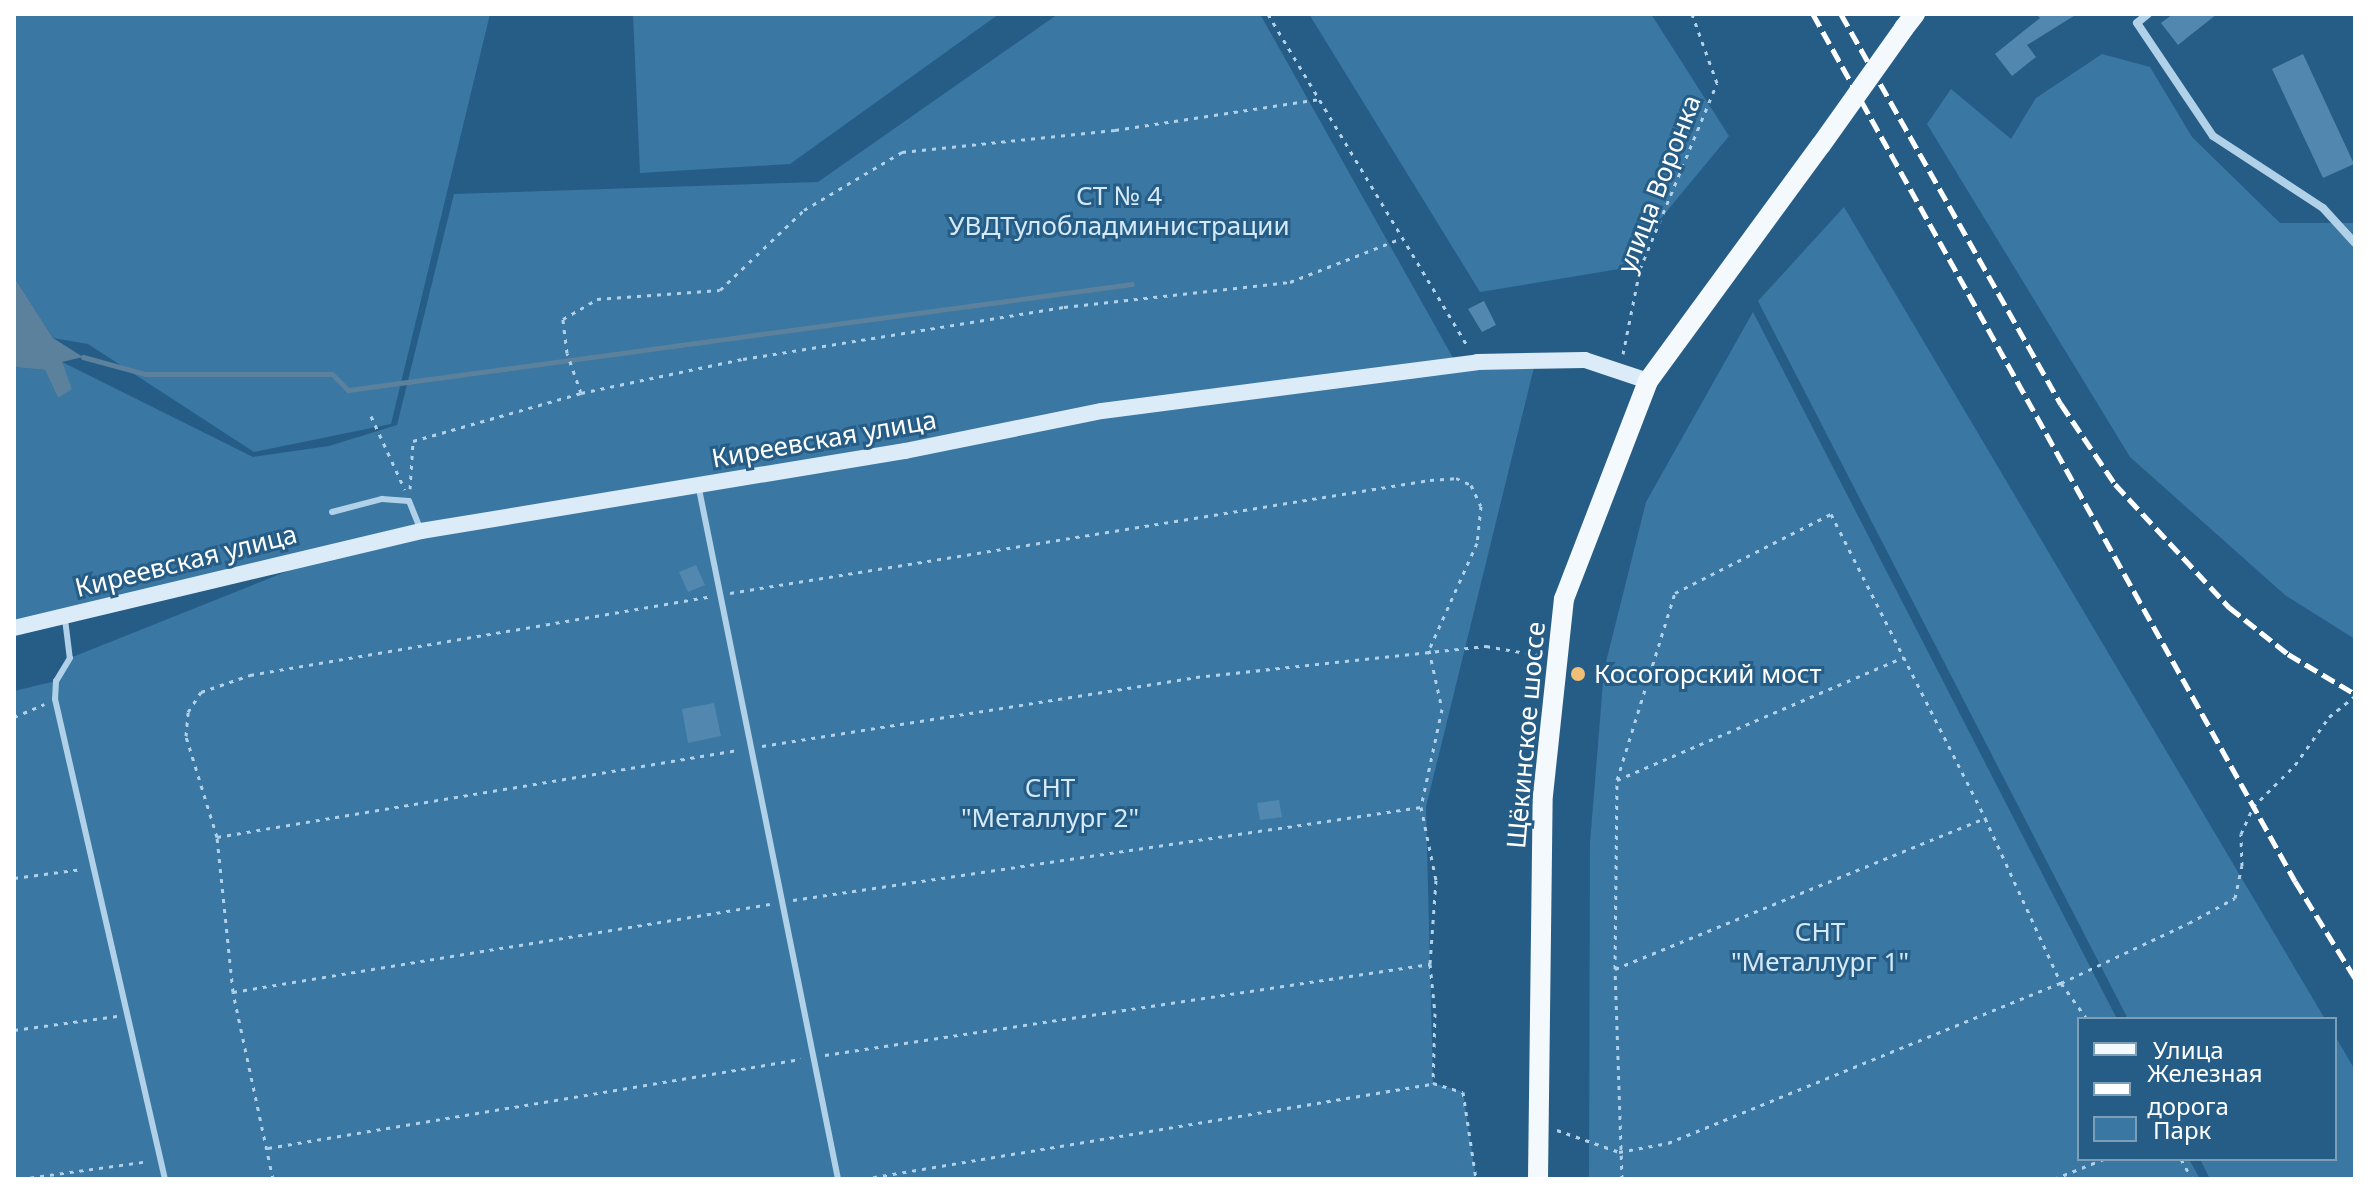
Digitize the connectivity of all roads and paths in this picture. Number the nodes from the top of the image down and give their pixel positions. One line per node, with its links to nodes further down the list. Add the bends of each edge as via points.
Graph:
1 (1268, 14): 5 (path)
2 (1692, 14): 9 (path, улица Воронка, via 1717,83 1640,269)
3 (2148, 14): 7 (street, via 2137,23 2213,136 2323,208)
4 (1909, 21): 10 (main road, Щёкинское шоссе, bridge)
5 (1320, 99): 6 (path); 11 (path, via 1115,130 902,152 804,210 720,290 597,299 563,319 567,353)
6 (1400, 239): 8 (path); 11 (path, via 1290,282 1064,307 743,359)
7 (2355, 243)
8 (1477, 362): 9 (street, Киреевская улица, via 1563,358); 13 (street, Киреевская улица, via 1102,411)
9 (1620, 370): 10 (street, Киреевская улица)
10 (1648, 381): 21 (main road, Щёкинское шоссе, via 1587,529 1564,599)
11 (581, 393): 14 (path, via 413,441)
12 (371, 416): 14 (path)
13 (698, 485): 16 (street, Киреевская улица); 17 (lane)
14 (409, 501): 15 (lane, via 382,499); 16 (lane)
15 (332, 512)
16 (421, 531): 18 (street, Киреевская улица)
17 (717, 595): 20 (path, via 1456,478 1471,485 1481,506 1477,543); 26 (lane); 30 (path, via 250,675 201,692 188,712 186,736)
18 (64, 615): 19 (street, Киреевская улица); 24 (lane, via 70,658 56,681)
19 (14, 628)
20 (1429, 650): 21 (path, via 1486,646); 26 (path, via 1196,677); 28 (path, via 1442,709)
21 (1554, 657): 43 (main road, Щёкинское шоссе, via 1543,795)
22 (1905, 657): 27 (path); 27 (path, via 1831,514 1675,593); 29 (path)
23 (2355, 696): 36 (path, via 2329,717 2295,765 2253,807 2241,834 2235,898)
24 (55, 699): 25 (path); 31 (lane)
25 (14, 717)
26 (749, 748): 30 (path); 33 (lane)
27 (1617, 780): 35 (path)
28 (1421, 807): 33 (path); 34 (path, via 1436,880)
29 (1985, 818): 35 (path); 36 (path)
30 (217, 837): 37 (path)
31 (94, 868): 32 (path); 38 (lane)
32 (14, 878)
33 (780, 902): 37 (path); 41 (lane)
34 (1430, 964): 41 (path); 42 (path)
35 (1615, 969): 45 (path)
36 (2061, 983): 39 (path); 45 (path, via 1668,1143)
37 (233, 992): 44 (path)
38 (129, 1015): 40 (path); 46 (lane)
39 (2086, 1017)
40 (14, 1030)
41 (814, 1056): 44 (path); 52 (lane)
42 (1433, 1083): 53 (path); 54 (path, via 1463,1092)
43 (1539, 1124): 45 (path); 55 (main road, Щёкинское шоссе)
44 (267, 1148): 51 (path)
45 (1619, 1152): 56 (path)
46 (161, 1159): 49 (path); 50 (lane)
47 (2099, 1161): 57 (path)
48 (2182, 1161): 58 (path)
49 (20, 1179)
50 (165, 1179)
51 (273, 1179)
52 (838, 1179)
53 (863, 1179)
54 (1476, 1179)
55 (1538, 1179)
56 (1622, 1179)
57 (2054, 1179)
58 (2192, 1179)

